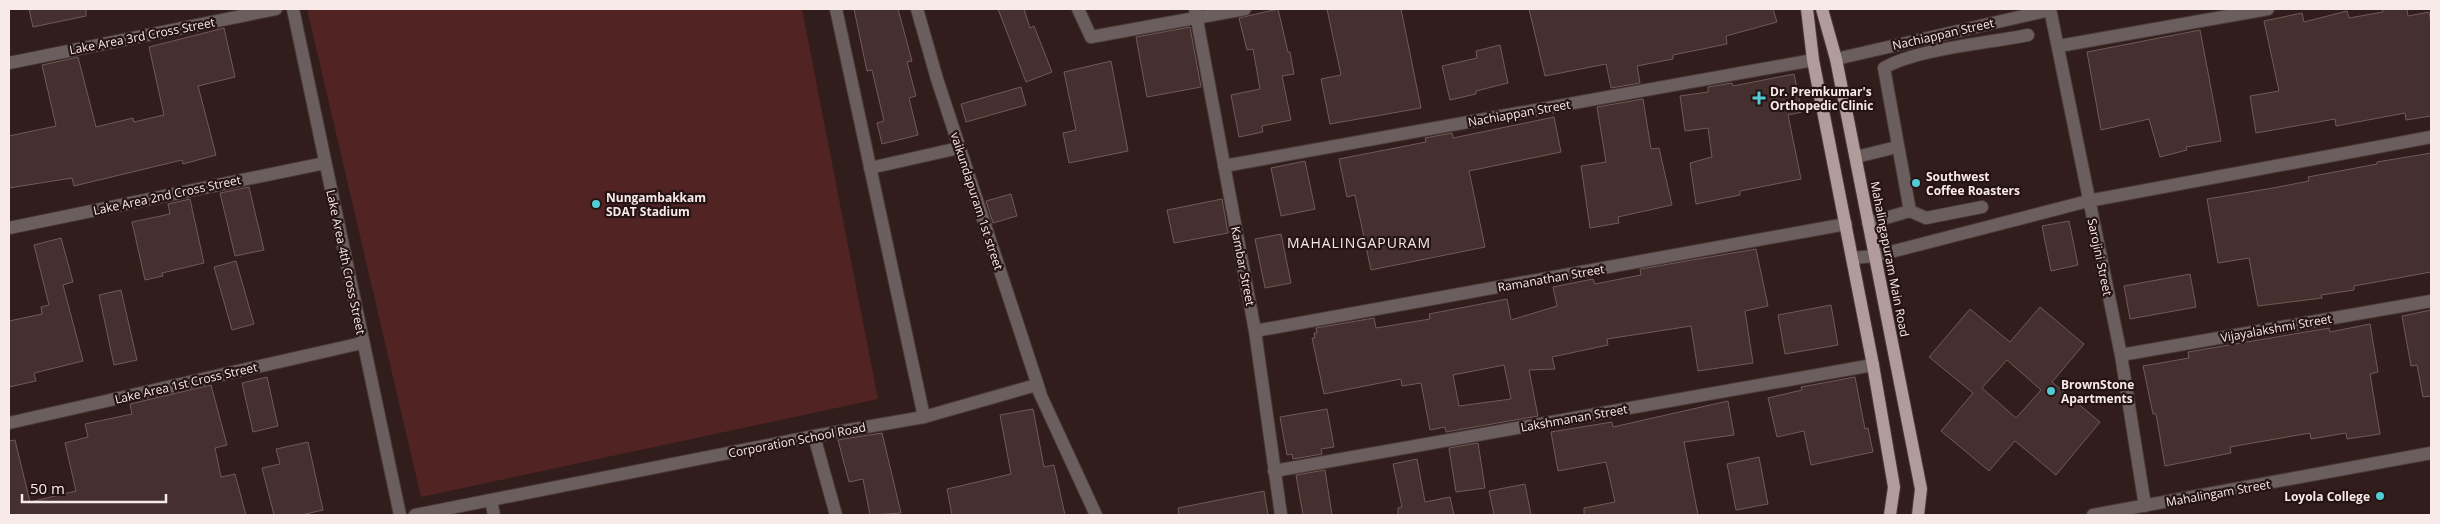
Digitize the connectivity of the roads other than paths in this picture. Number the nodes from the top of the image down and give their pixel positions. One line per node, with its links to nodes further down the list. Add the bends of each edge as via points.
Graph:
1 (276, 9): 17 (street, Lake Area 3rd Cross Street)
2 (293, 9): 22 (street, Lake Area 4th Cross Street)
3 (836, 9): 24 (street)
4 (917, 9): 20 (street, vaikundapuram 1st street)
5 (1078, 9): 12 (street, via 1091,38)
6 (1245, 9): 12 (street)
7 (1807, 9): 16 (main road)
8 (1822, 9): 15 (main road, Mahalingapuram Main Road)
9 (1830, 9): 15 (main road)
10 (2050, 9): 14 (street, Sarojini Street); 15 (street, Nachiappan Street)
11 (2268, 9): 14 (street)
12 (1196, 13): 23 (street, Kambar Street)
13 (2028, 35): 19 (street, via 1897,60 1884,68)
14 (2059, 46): 25 (street, Sarojini Street)
15 (1836, 59): 21 (main road, Mahalingapuram Main Road)
16 (1813, 60): 23 (street, Nachiappan Street); 29 (main road)
17 (9, 63)
18 (2431, 137): 25 (street)
19 (1897, 147): 21 (street); 27 (street)
20 (960, 148): 24 (street); 38 (street, vaikundapuram 1st street)
21 (1856, 157): 28 (main road, Mahalingapuram Main Road)
22 (325, 163): 30 (street, Lake Area 2nd Cross Street); 35 (street, Lake Area 4th Cross Street)
23 (1224, 166): 34 (street, Kambar Street)
24 (870, 168): 39 (street)
25 (2088, 201): 31 (street); 36 (street, Sarojini Street)
26 (1982, 207): 27 (street, via 1926,218)
27 (1910, 211): 28 (street)
28 (1868, 223): 31 (main road, Mahalingapuram Main Road)
29 (1846, 224): 32 (main road); 34 (street, Ramanathan Street)
30 (9, 228)
31 (1875, 256): 32 (street); 53 (main road, Mahalingapuram Main Road, via 1921,489)
32 (1852, 258): 37 (main road)
33 (2431, 301): 36 (street, Vijayalakshmi Street)
34 (1256, 332): 43 (street, Kambar Street)
35 (362, 343): 40 (street, Lake Area 1st Cross Street); 46 (street, Lake Area 4th Cross Street)
36 (2121, 355): 45 (street, Sarojini Street)
37 (1873, 365): 43 (street, Lakshmanan Street); 52 (main road, via 1894,486)
38 (1040, 392): 39 (street, Corporation School Road, via 1036,385); 50 (street)
39 (924, 417): 41 (street, Corporation School Road)
40 (9, 423)
41 (814, 436): 44 (street, Corporation School Road); 49 (street)
42 (2431, 453): 45 (street, Mahalingam Street)
43 (1274, 471): 51 (street, Kambar Street)
44 (491, 501): 47 (street, Corporation School Road); 48 (street)
45 (2145, 506): 54 (street, Mahalingam Street)
46 (400, 515)
47 (415, 515)
48 (494, 515)
49 (836, 515)
50 (1096, 515)
51 (1281, 515)
52 (1890, 515)
53 (1918, 515)
54 (2093, 515)

